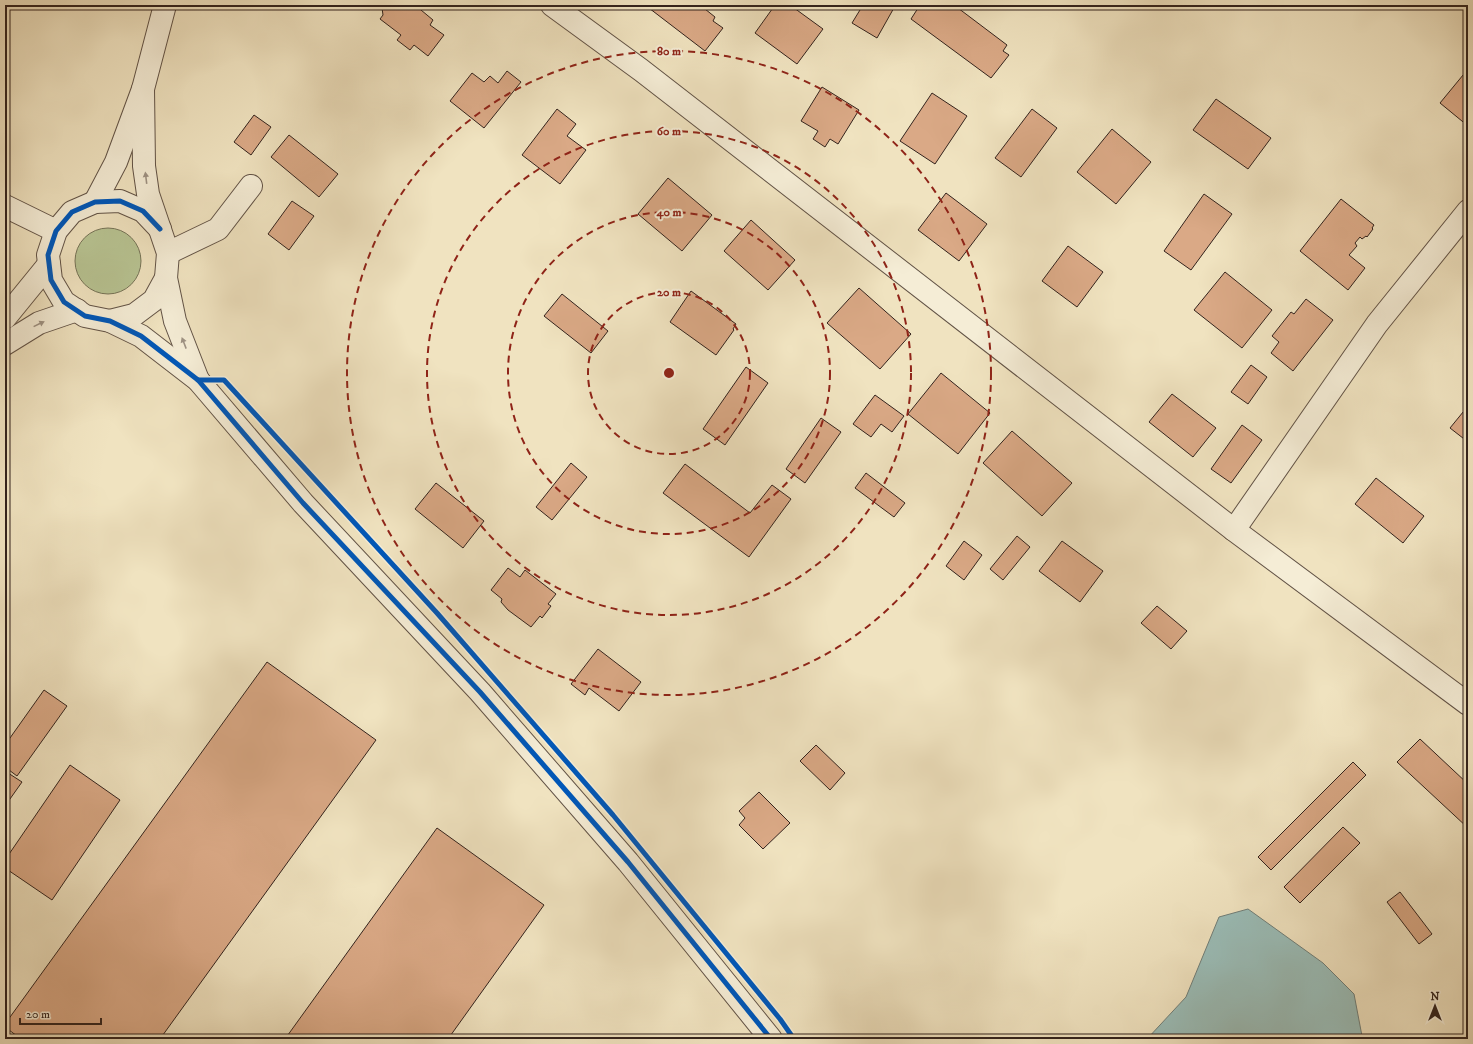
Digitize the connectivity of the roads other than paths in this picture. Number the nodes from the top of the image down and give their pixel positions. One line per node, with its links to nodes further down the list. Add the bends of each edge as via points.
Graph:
1 (165, 5): 3 (street)
2 (552, 5): 18 (street, via 641,70)
3 (143, 89): 5 (street, via 116,162); 8 (street, one-way to 3, via 148,194 144,166)
4 (250, 186): 10 (street, via 218,229)
5 (95, 202): 8 (street, via 120,201 143,211); 9 (street, via 72,212)
6 (5, 206): 9 (street)
7 (1468, 211): 18 (street, via 1377,324)
8 (160, 229): 10 (street)
9 (56, 231): 11 (street, via 48,255)
10 (168, 253): 12 (street)
11 (49, 264): 13 (street, via 51,280 64,302); 14 (street)
12 (166, 278): 15 (street, via 154,300 134,315); 17 (street, one-way to 12, via 175,321)
13 (77, 310): 15 (street, via 85,316); 16 (street, one-way to 13, via 39,323)
14 (5, 318)
15 (110, 321): 17 (street, via 141,336)
16 (5, 344)
17 (198, 380): 20 (street, via 303,503 480,692 628,862)
18 (1234, 530): 19 (street)
19 (1468, 704)
20 (771, 1039)

